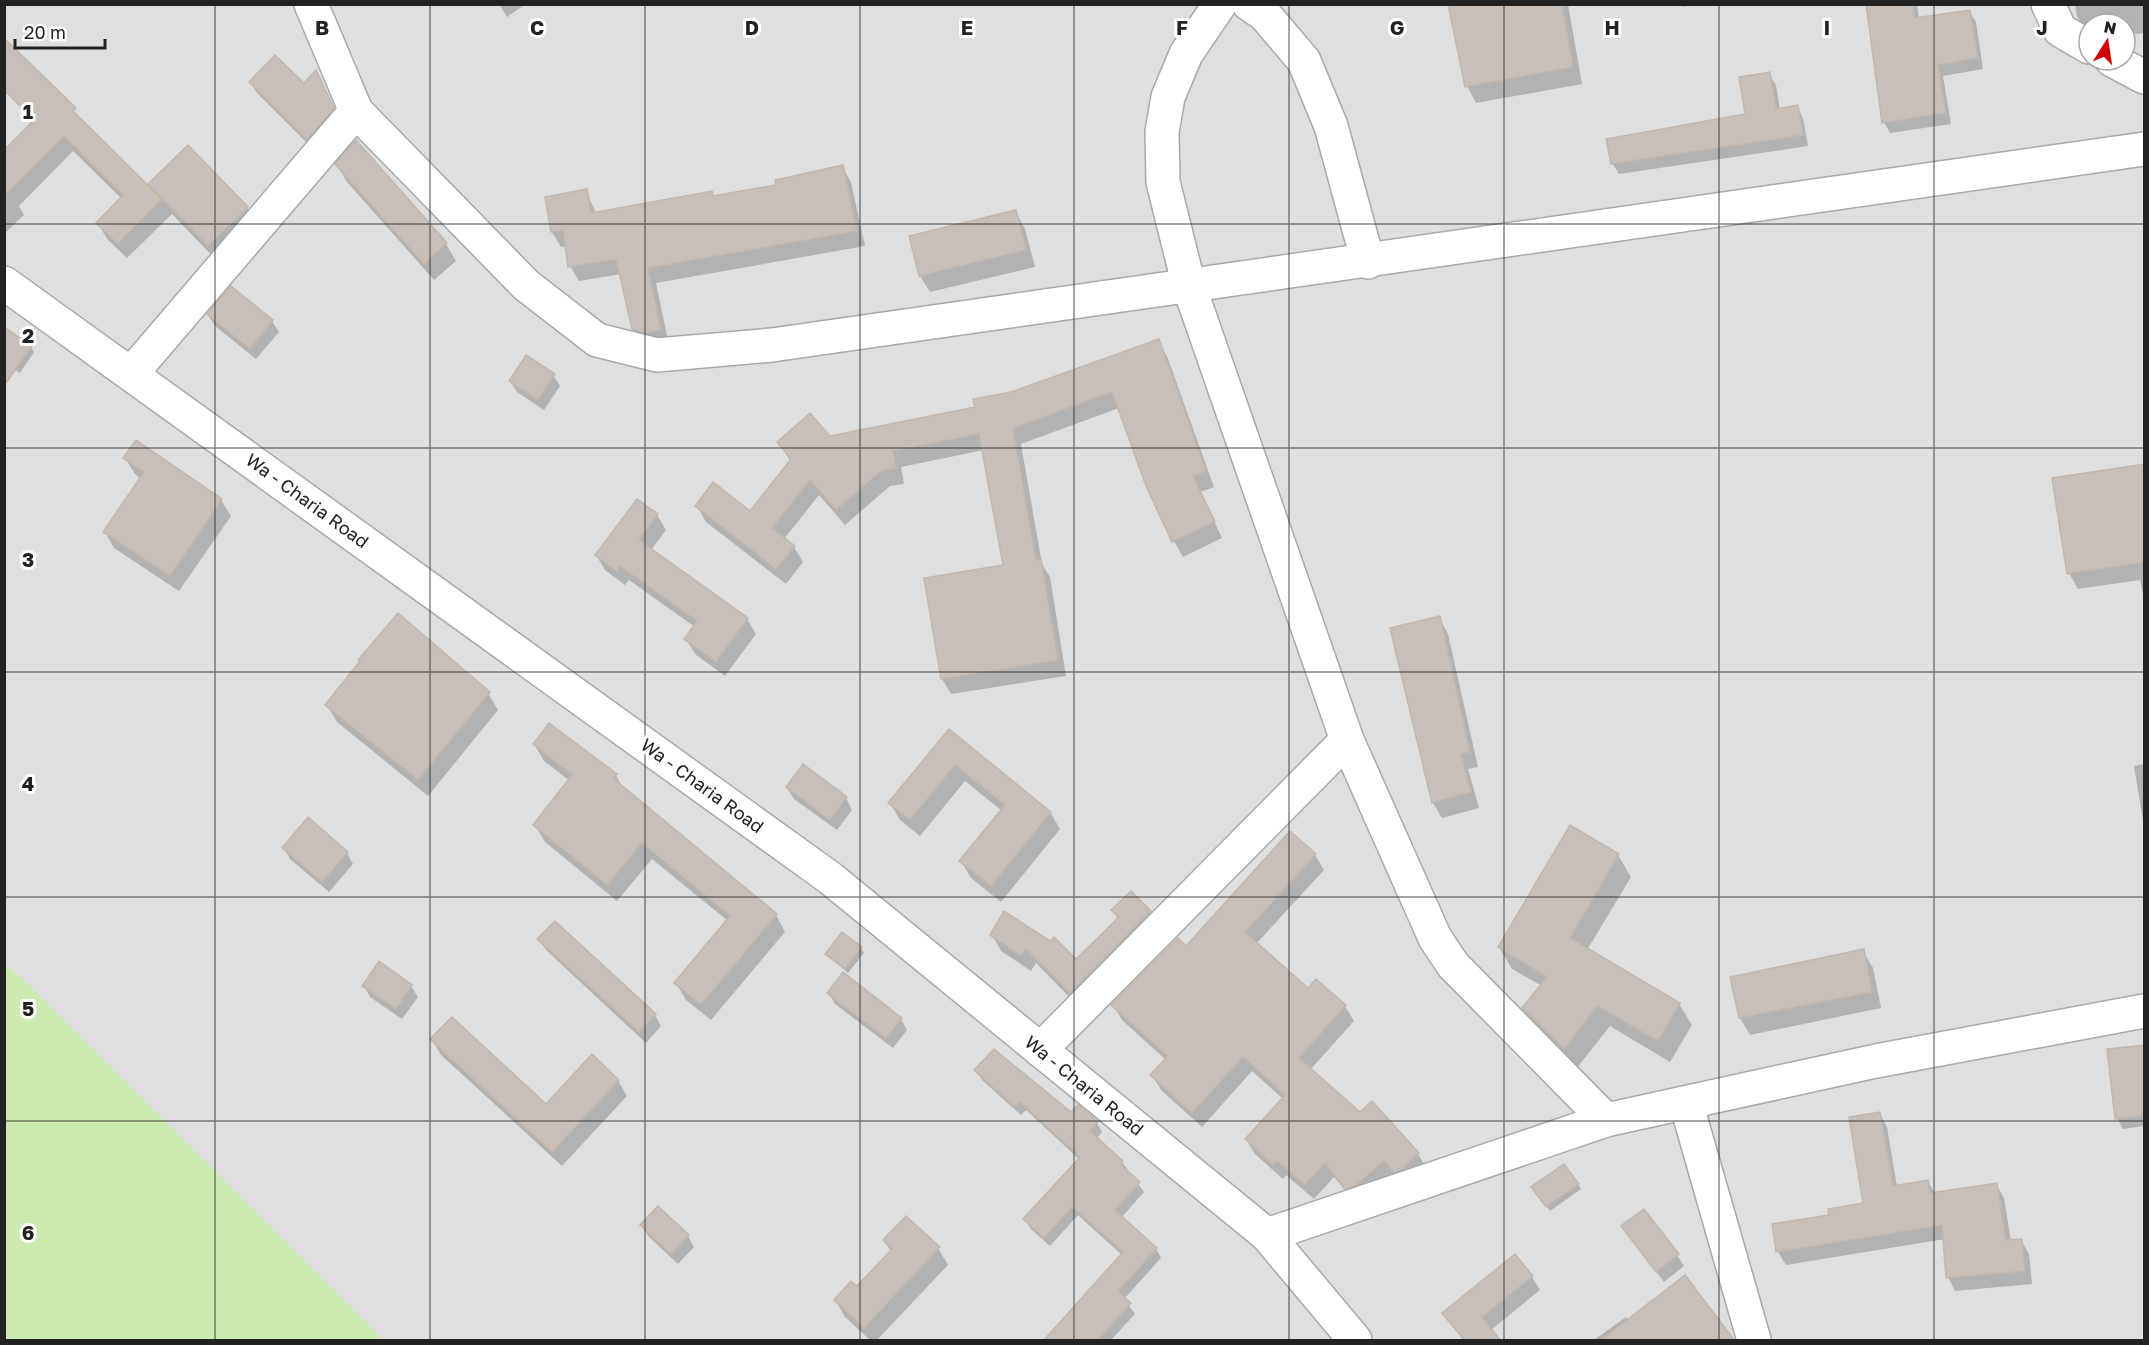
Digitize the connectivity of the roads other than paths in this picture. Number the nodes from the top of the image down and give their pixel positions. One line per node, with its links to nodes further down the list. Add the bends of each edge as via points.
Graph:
1 (311, 4): 6 (street)
2 (1220, 4): 10 (street, via 1186,54 1168,97 1162,132 1163,182)
3 (2048, 4): 5 (street, via 2060,30)
4 (1260, 8): 8 (street, via 1305,61 1331,126)
5 (2077, 40)
6 (356, 111): 10 (street, via 526,285 597,340 657,355 783,344); 11 (street)
7 (2145, 149): 8 (street)
8 (1368, 262): 10 (street)
9 (4, 283): 11 (street, Wa - Charia Road)
10 (1189, 286): 12 (street)
11 (131, 374): 14 (street, Wa - Charia Road, via 830,878)
12 (1347, 740): 14 (street); 16 (street, via 1435,938 1453,965)
13 (2145, 1011): 15 (street, via 1876,1061)
14 (1040, 1050): 17 (street, Wa - Charia Road)
15 (1686, 1103): 16 (street); 19 (street)
16 (1606, 1120): 17 (street)
17 (1267, 1235): 18 (street, Wa - Charia Road)
18 (1355, 1341)
19 (1754, 1341)

